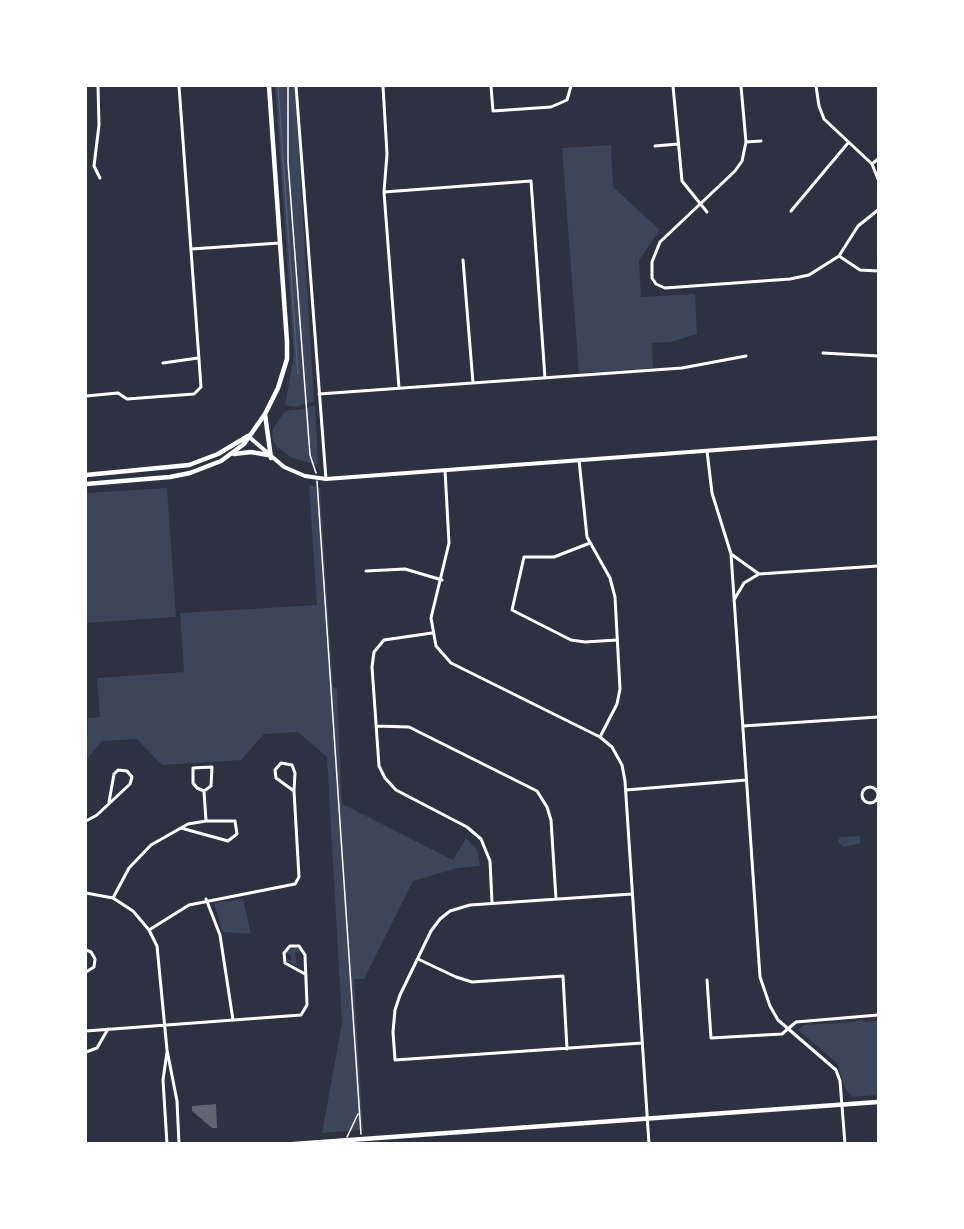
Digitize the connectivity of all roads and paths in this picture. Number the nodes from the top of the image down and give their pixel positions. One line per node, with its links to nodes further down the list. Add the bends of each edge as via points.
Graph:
1 (98, 86): 19 (street, via 94,166)
2 (179, 86): 27 (street)
3 (269, 86): 26 (main road)
4 (288, 86): 48 (path, via 288,162 310,455)
5 (296, 86): 39 (street)
6 (382, 86): 21 (street, via 387,154)
7 (491, 86): 8 (street, via 493,111 551,107 567,100)
8 (571, 86)
9 (674, 86): 15 (street)
10 (741, 86): 12 (street)
11 (816, 86): 14 (street, via 824,119)
12 (746, 141): 13 (street); 22 (street, via 740,165)
13 (761, 141)
14 (848, 143): 18 (street); 24 (street)
15 (678, 144): 16 (street); 22 (street, via 682,181)
16 (655, 146)
17 (879, 159): 18 (street)
18 (872, 164): 20 (street)
19 (100, 178)
20 (879, 179)
21 (384, 192): 36 (street, via 531,181); 38 (street)
22 (700, 204): 25 (street); 28 (street, via 656,249 652,274 658,286 790,279 809,275)
23 (879, 210): 28 (street, via 858,226)
24 (791, 211)
25 (708, 212)
26 (280, 243): 27 (street); 41 (main road, via 287,359)
27 (191, 249): 34 (street)
28 (839, 256): 30 (street, via 860,270)
29 (463, 260): 37 (street)
30 (879, 271)
31 (823, 353): 33 (street)
32 (746, 356): 36 (street, via 682,368)
33 (879, 356)
34 (198, 358): 35 (street); 40 (street, via 201,387 194,394 128,399 118,393)
35 (163, 363)
36 (545, 378): 37 (street)
37 (473, 383): 38 (street)
38 (399, 388): 39 (street)
39 (319, 394): 51 (street)
40 (86, 396)
41 (265, 414): 42 (main road); 46 (main road)
42 (248, 436): 45 (main road); 46 (street); 50 (main road, via 189,465)
43 (879, 438): 44 (street)
44 (707, 451): 47 (street); 55 (street, via 712,493)
45 (231, 455): 46 (main road, via 251,452); 53 (main road, via 190,473)
46 (270, 456): 51 (street, via 293,472)
47 (579, 459): 49 (street); 54 (street, via 584,522)
48 (316, 469)
49 (445, 470): 51 (street); 59 (street, via 450,534)
50 (86, 475)
51 (326, 479)
52 (317, 483): 100 (path)
53 (86, 484)
54 (590, 543): 62 (street, via 614,588); 62 (street, via 554,557 525,557 512,610 571,640)
55 (731, 554): 58 (street); 60 (street)
56 (879, 566): 58 (street)
57 (366, 571): 59 (street, via 405,569)
58 (759, 574): 60 (street, via 744,583)
59 (442, 580): 61 (street, via 431,618)
60 (733, 602): 65 (street)
61 (432, 633): 64 (street, via 387,639 376,647 372,667); 66 (street, via 436,646 451,663)
62 (617, 640): 66 (street, via 619,696)
63 (879, 717): 65 (street)
64 (376, 726): 80 (street, via 409,728 537,791 551,820); 81 (street, via 380,765 390,784 405,796 467,827 481,839 490,861)
65 (743, 726): 67 (street)
66 (600, 737): 68 (street, via 620,760)
67 (746, 780): 68 (street); 92 (street, via 760,977 770,1006)
68 (626, 790): 77 (street)
69 (204, 791): 69 (street, via 213,781 212,767 192,768 194,783); 74 (street)
70 (294, 791): 70 (street, via 294,767 281,763 275,770 276,778); 79 (street, via 298,881 287,888)
71 (878, 795): 71 (street, via 869,803 862,795 866,788 872,788)
72 (110, 802): 72 (street, via 130,784 132,777 127,771 118,770 112,776); 73 (street)
73 (86, 821)
74 (206, 821): 75 (street); 75 (street, via 232,820 237,825 237,834 228,841)
75 (180, 828): 78 (street, via 151,845 138,858)
76 (86, 893): 78 (street)
77 (632, 894): 80 (street); 94 (street)
78 (113, 898): 82 (street, via 137,914)
79 (206, 899): 82 (street, via 173,912); 89 (street, via 220,934)
80 (556, 899): 81 (street)
81 (492, 903): 84 (street, via 463,906 445,914 431,931)
82 (149, 930): 90 (street, via 159,955)
83 (86, 950): 85 (street, via 95,959 94,967)
84 (418, 959): 95 (street, via 472,982 563,976); 95 (street, via 394,1010 395,1060)
85 (86, 972)
86 (304, 974): 86 (street, via 303,950 290,946 284,953 285,963); 89 (street, via 307,1005 302,1015)
87 (706, 981): 92 (street, via 711,1038 782,1034)
88 (879, 1015): 92 (street, via 796,1022)
89 (233, 1020): 90 (street)
90 (165, 1025): 91 (street); 96 (street)
91 (108, 1029): 93 (street); 97 (street, via 97,1048)
92 (788, 1029): 99 (street, via 836,1070)
93 (86, 1031)
94 (642, 1043): 95 (street); 101 (street)
95 (567, 1049)
96 (167, 1050): 105 (street, via 163,1080); 106 (street, via 173,1071)
97 (86, 1052)
98 (879, 1102): 99 (main road)
99 (842, 1105): 101 (main road); 109 (street)
100 (358, 1114): 102 (path); 103 (path)
101 (648, 1119): 104 (main road); 108 (street)
102 (361, 1134)
103 (347, 1135)
104 (354, 1142): 107 (main road)
105 (166, 1143)
106 (179, 1143)
107 (294, 1143)
108 (649, 1143)
109 (845, 1143)

